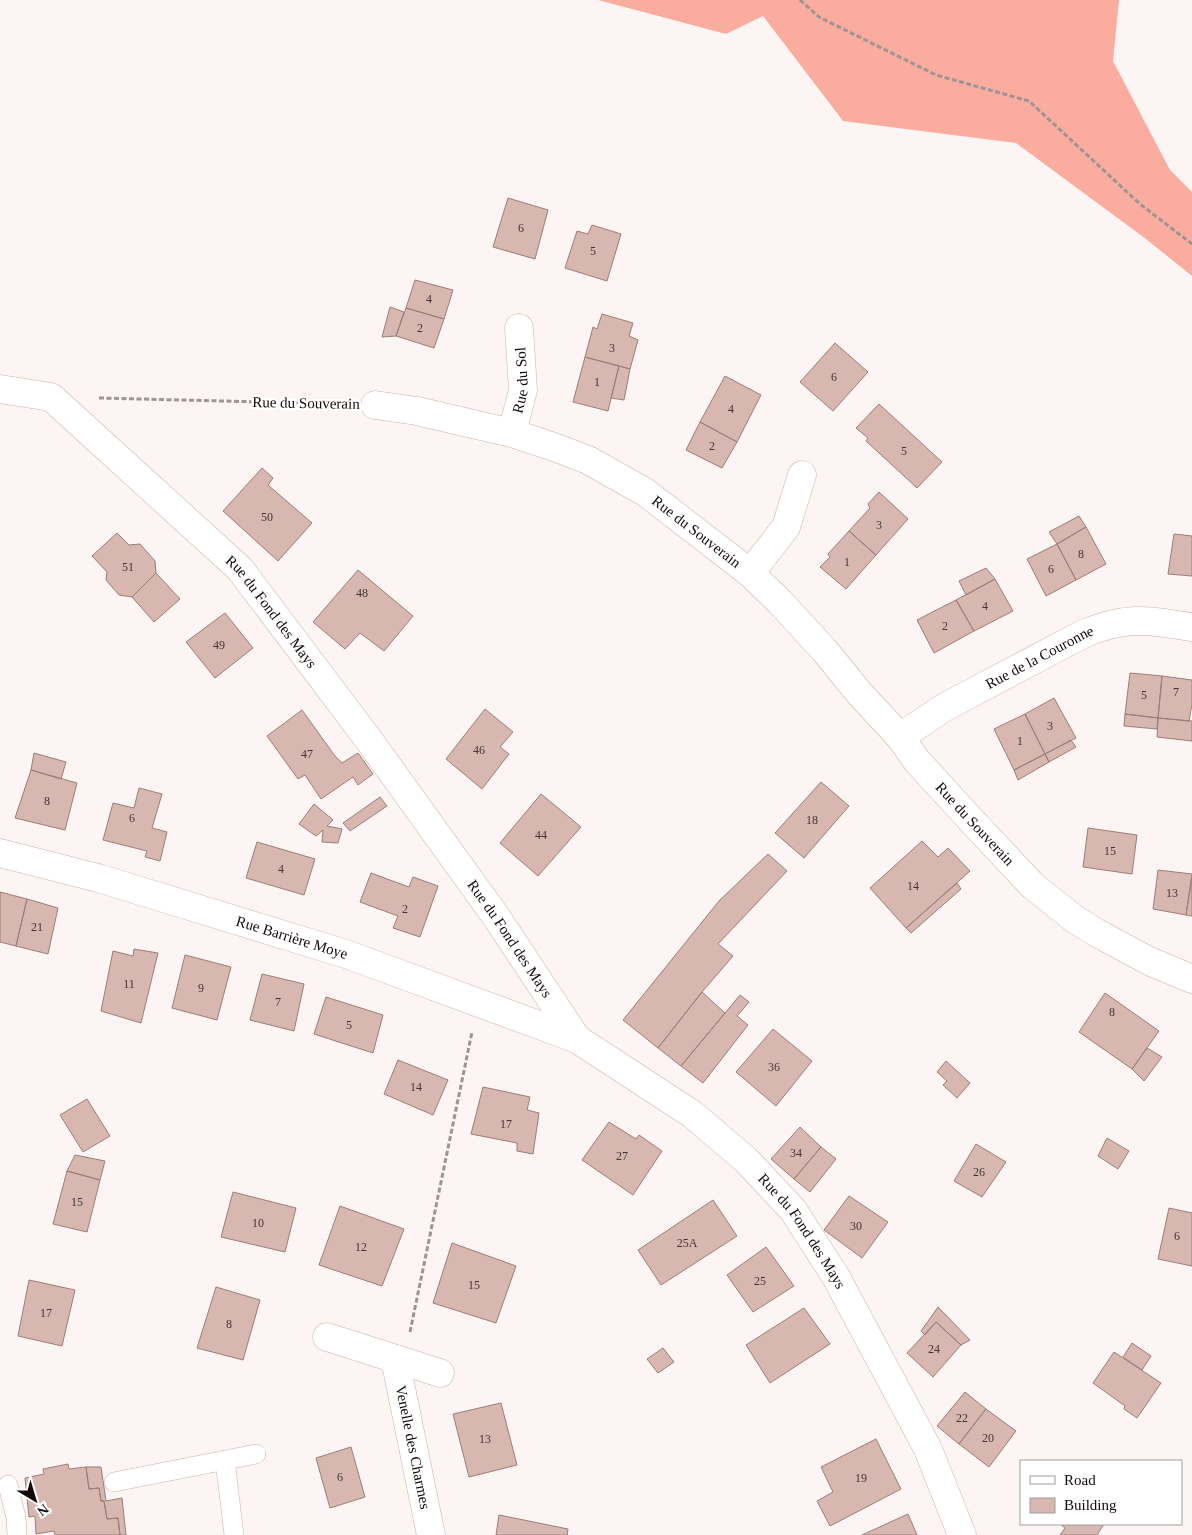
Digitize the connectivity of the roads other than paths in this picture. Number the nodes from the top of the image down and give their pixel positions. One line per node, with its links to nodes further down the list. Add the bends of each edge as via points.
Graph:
1 (519, 328): 4 (street, Rue du Sol, via 523,390)
2 (0, 389): 11 (street, Rue du Fond des Mays, via 50,397 240,570 365,735 497,918)
3 (375, 405): 4 (street, Rue du Souverain, via 417,411)
4 (512, 433): 6 (street, Rue du Souverain, via 588,460 645,492)
5 (802, 475): 6 (street, via 786,527)
6 (750, 573): 8 (street, Rue du Souverain, via 800,622)
7 (1192, 627): 8 (street, Rue de la Couronne, via 1142,621 1120,622 1085,633 945,707)
8 (900, 737): 10 (street, Rue du Souverain, via 917,761 971,820 1033,886 1056,905 1123,948)
9 (0, 853): 11 (street, Rue Barrière Moye, via 98,878 346,954)
10 (1192, 978)
11 (577, 1039): 22 (street, Rue du Fond des Mays, via 692,1114 746,1160 793,1210 836,1277 928,1449)
12 (327, 1336): 13 (street, Venelle des Charmes)
13 (399, 1360): 14 (street, Venelle des Charmes); 21 (street, Venelle des Charmes)
14 (440, 1373)
15 (256, 1454): 16 (lane)
16 (225, 1460): 17 (lane); 20 (lane)
17 (114, 1482)
18 (8, 1484): 19 (lane)
19 (17, 1535)
20 (234, 1535)
21 (431, 1535)
22 (962, 1535)

